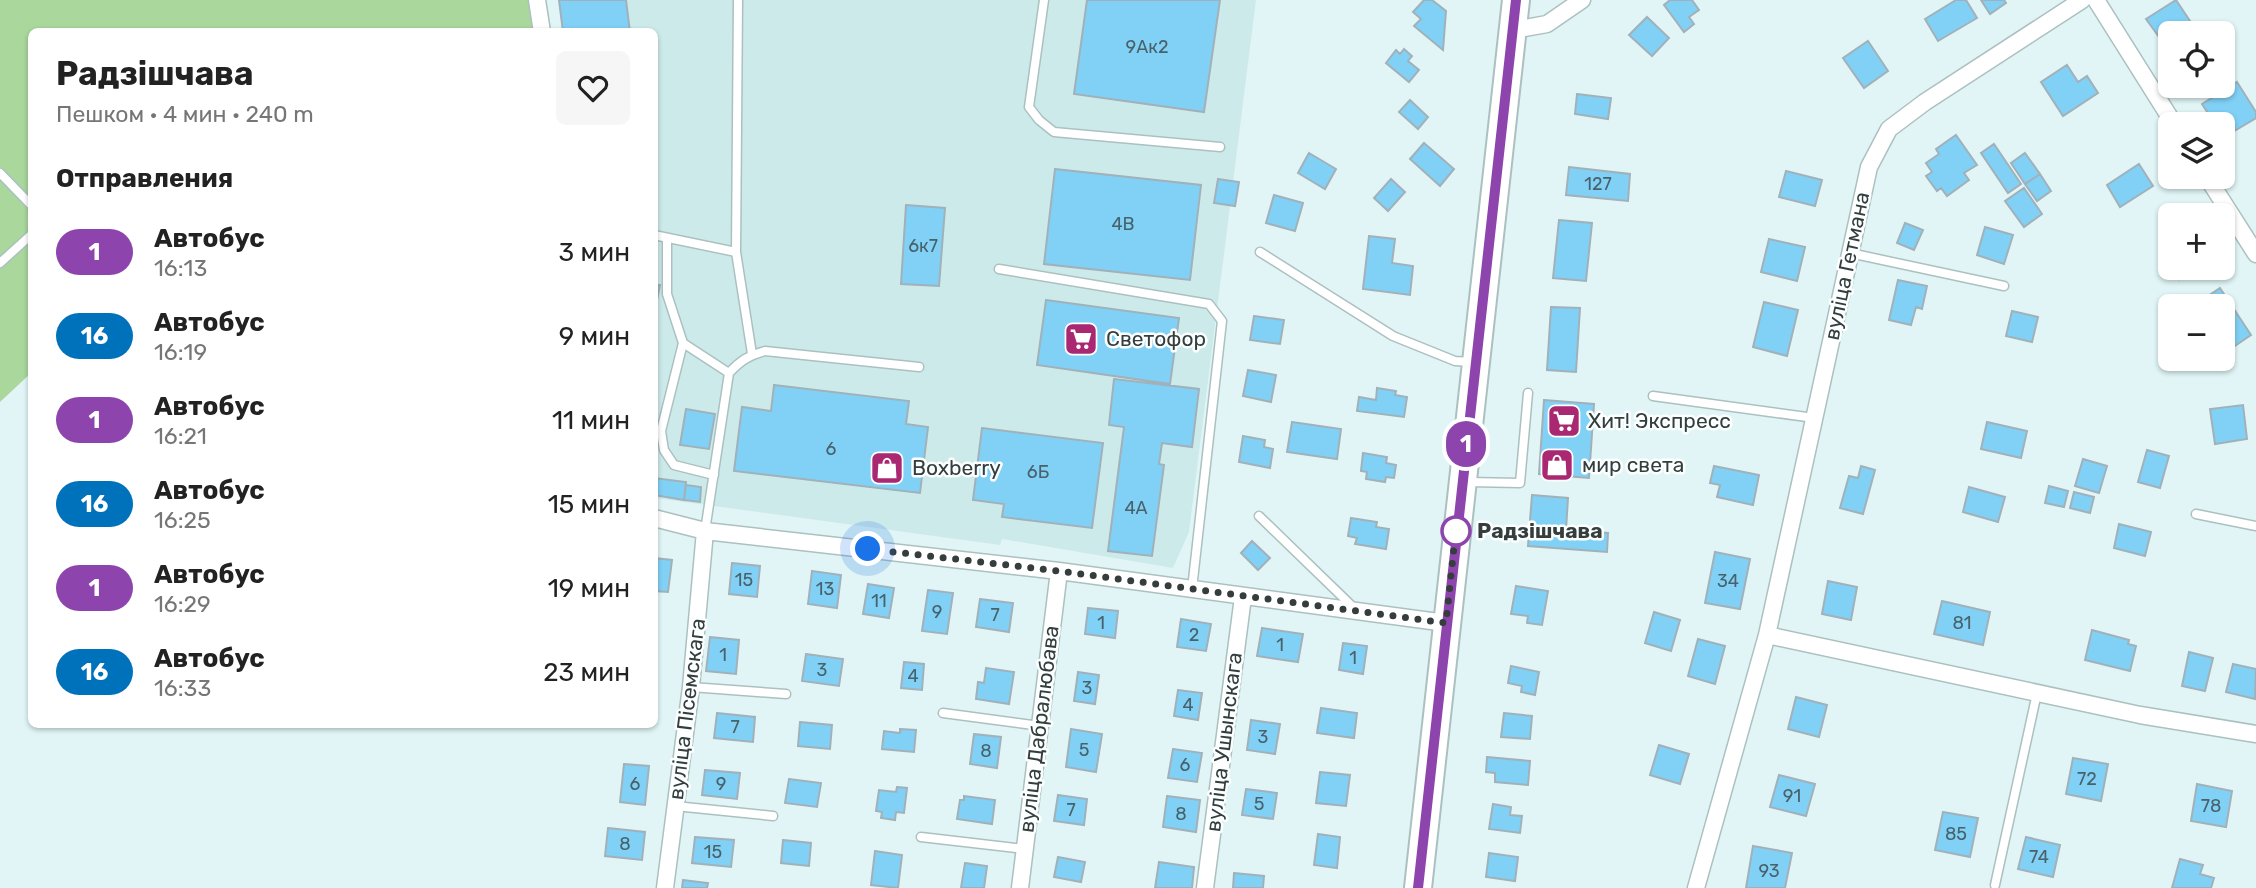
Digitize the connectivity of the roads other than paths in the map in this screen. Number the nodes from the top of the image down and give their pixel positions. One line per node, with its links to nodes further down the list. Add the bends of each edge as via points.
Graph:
1 (537, 0): 8 (street)
2 (738, 0): 18 (lane)
3 (1044, 0): 11 (lane, via 1029,107 1039,120 1054,132)
4 (1516, 0): 9 (main road)
5 (1582, 0): 9 (street, via 1547,24)
6 (2082, 0): 20 (street, вуліца Гетмана, via 1889,129 1869,167)
7 (2096, 0): 10 (street)
8 (541, 28)
9 (1513, 30): 27 (main road)
10 (2166, 112)
11 (1220, 148)
12 (0, 173): 14 (lane)
13 (2215, 189): 21 (street)
14 (28, 202)
15 (658, 236): 17 (lane)
16 (28, 238): 22 (lane)
17 (667, 238): 18 (lane); 25 (lane, via 667,294)
18 (736, 252): 26 (lane)
19 (1260, 252): 27 (lane, via 1392,336 1455,361)
20 (1850, 253): 24 (lane); 32 (street, вуліца Гетмана)
21 (2256, 254)
22 (0, 263)
23 (999, 270): 41 (lane, via 1209,304 1222,321)
24 (2004, 286)
25 (683, 342): 29 (lane); 33 (lane, via 661,431 664,450 674,465)
26 (752, 354): 28 (lane, via 765,351); 29 (lane)
27 (1475, 362): 34 (main road)
28 (919, 367)
29 (729, 373): 33 (lane)
30 (1528, 393): 34 (lane, via 1520,483)
31 (1653, 396): 32 (lane)
32 (1814, 418): 45 (street, вуліца Гетмана)
33 (714, 475): 39 (lane)
34 (1461, 482): 44 (main road)
35 (2196, 514): 38 (lane)
36 (1259, 516): 43 (lane)
37 (658, 519): 39 (street)
38 (2256, 526)
39 (705, 531): 40 (street); 46 (street, вуліца Пісемскага)
40 (1059, 571): 41 (street); 50 (street, вуліца Дабралюбава)
41 (1192, 589): 42 (street)
42 (1243, 597): 43 (street); 59 (street, вуліца Ушынскага)
43 (1357, 611): 44 (street)
44 (1446, 623): 60 (main road)
45 (1767, 635): 47 (street); 61 (street, вуліца Гетмана)
46 (691, 687): 48 (lane); 52 (street, вуліца Пісемскага)
47 (2037, 693): 51 (street); 56 (lane)
48 (786, 694)
49 (943, 713): 50 (lane)
50 (1040, 726): 55 (street, вуліца Дабралюбава)
51 (2256, 734)
52 (676, 806): 53 (lane); 57 (street, вуліца Пісемскага)
53 (773, 816)
54 (921, 837): 55 (lane)
55 (1024, 849): 58 (street, вуліца Дабралюбава)
56 (1996, 885)
57 (665, 888)
58 (1020, 888)
59 (1205, 888)
60 (1418, 888)
61 (1696, 888)

